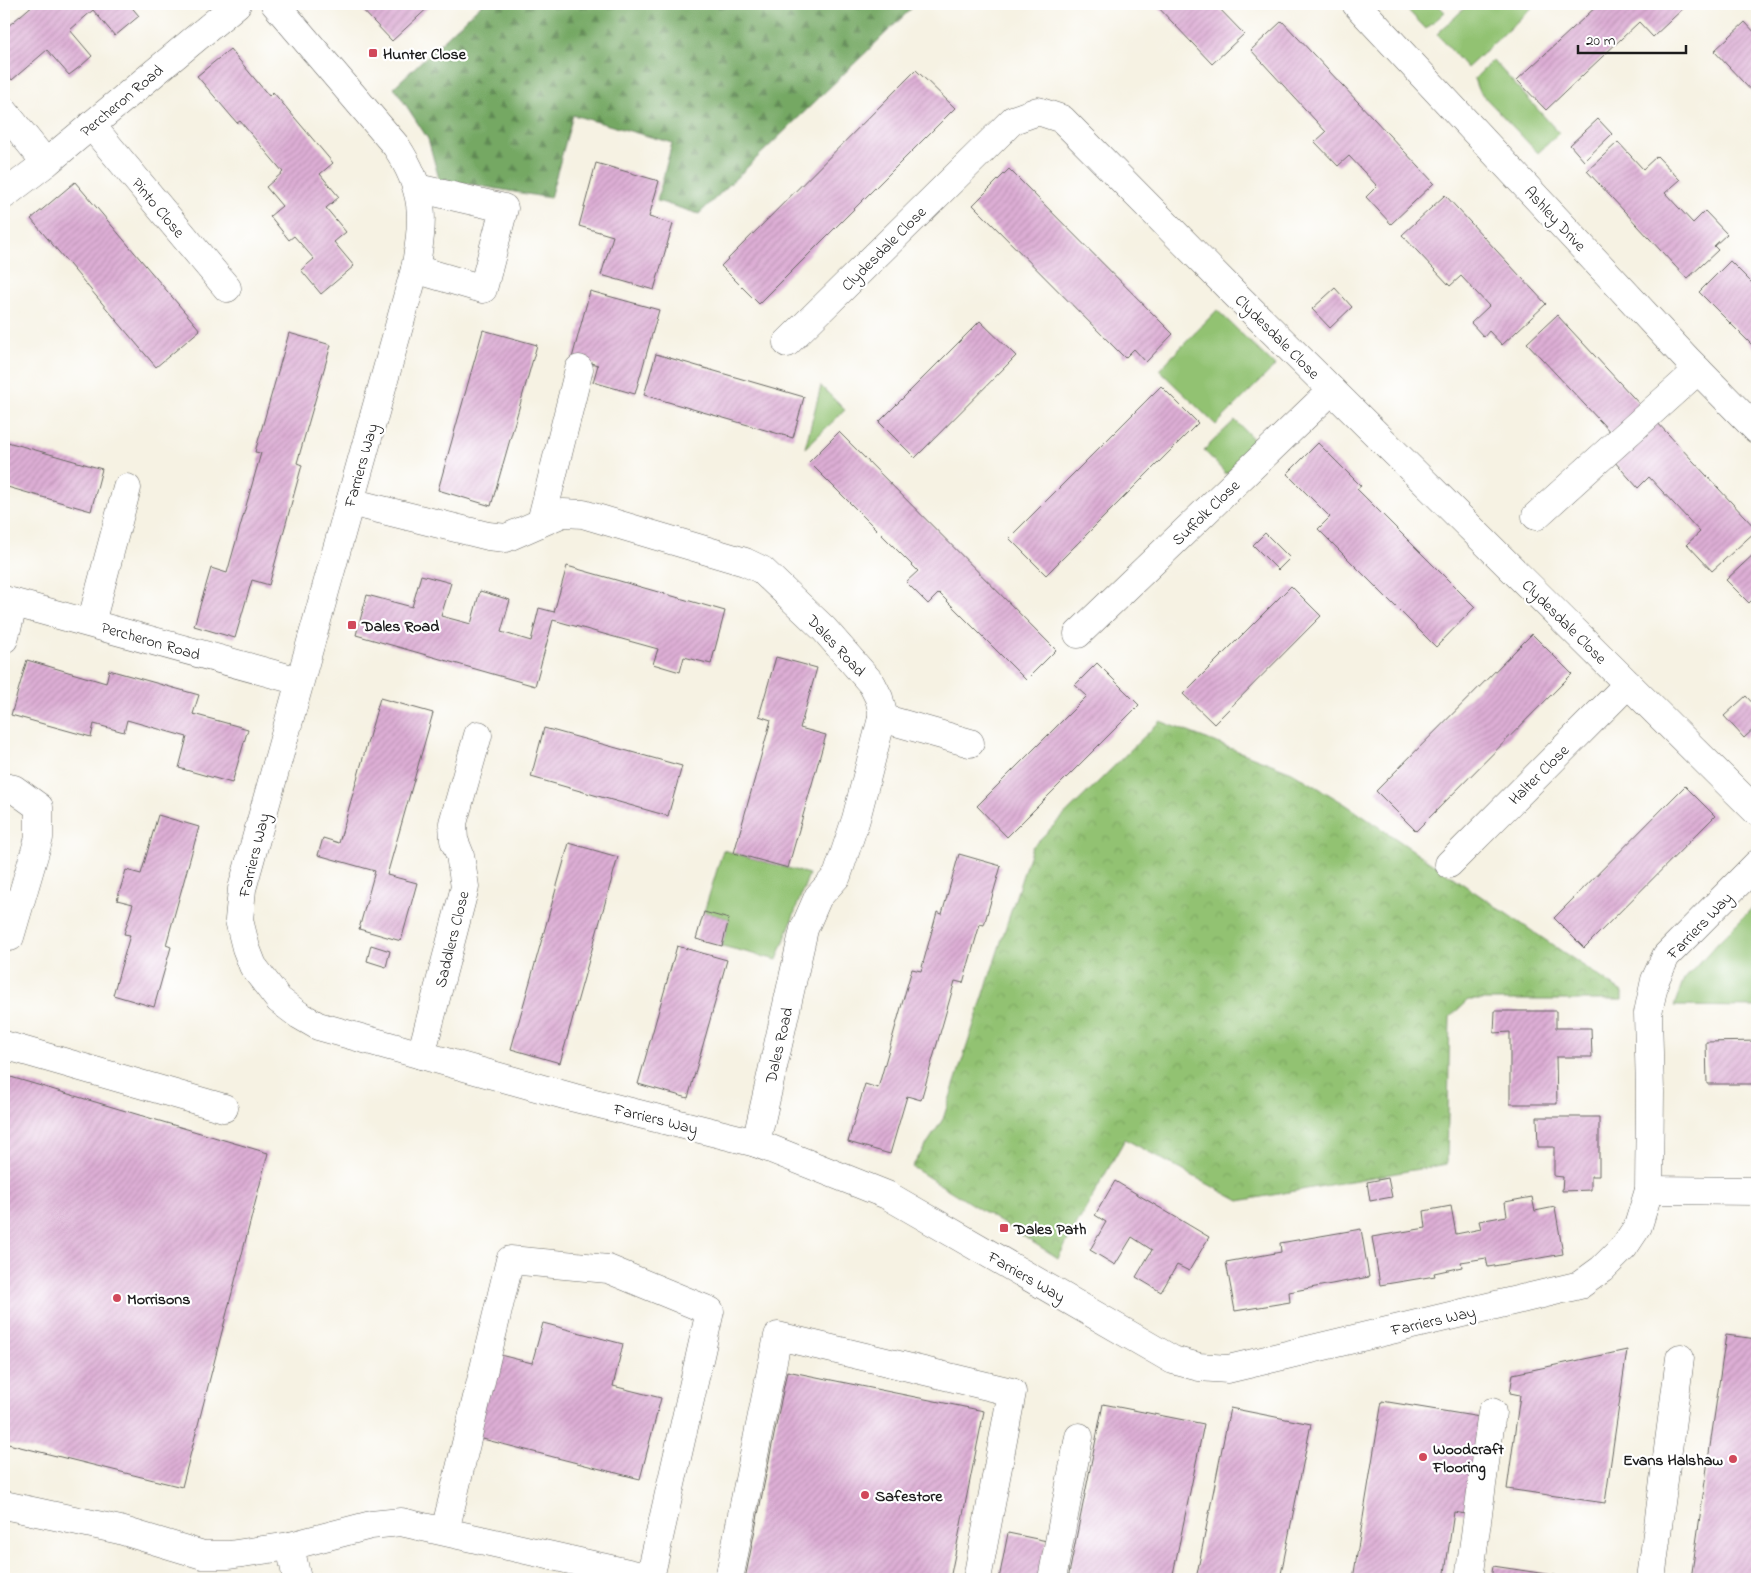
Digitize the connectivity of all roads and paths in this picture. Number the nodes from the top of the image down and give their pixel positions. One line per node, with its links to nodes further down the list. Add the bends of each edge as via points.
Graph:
1 (238, 4): 5 (street, Percheron Road)
2 (276, 4): 7 (street, Farriers Way, via 396,146 410,166)
3 (1356, 4): 13 (street, Ashley Drive)
4 (4, 111): 6 (street)
5 (91, 125): 6 (street, Percheron Road); 10 (street, Pinto Close)
6 (46, 163): 8 (street, Percheron Road)
7 (417, 188): 9 (street, Farriers Way, via 422,212); 9 (street, via 504,208 483,288)
8 (4, 195)
9 (415, 269): 17 (street, Farriers Way)
10 (226, 288)
11 (787, 343): 14 (street, Clydesdale Close, via 1013,120 1038,111 1062,119)
12 (579, 369): 19 (street)
13 (1698, 370): 15 (street, Ashley Drive); 18 (street)
14 (1332, 390): 22 (street, Suffolk Close); 25 (street, Clydesdale Close)
15 (1757, 430)
16 (127, 488): 21 (street)
17 (350, 502): 19 (street, Dales Road, via 506,538); 24 (street, Farriers Way)
18 (1536, 516)
19 (541, 522): 26 (street, Dales Road, via 563,513 583,514 745,562 762,570 824,629 872,684 879,698)
20 (9, 601): 21 (street, Percheron Road); 23 (street)
21 (91, 623): 24 (street, Percheron Road)
22 (1078, 634)
23 (4, 639)
24 (299, 681): 35 (street, Farriers Way, via 242,889 239,920 246,948 266,984 299,1016 318,1026)
25 (1628, 684): 30 (street, Clydesdale Close); 31 (street, Halter Close)
26 (882, 718): 28 (street); 37 (street, Dales Road, via 838,876 818,897 804,929)
27 (478, 735): 35 (street, Saddlers Close, via 453,823 465,887)
28 (970, 743)
29 (4, 787): 33 (street, via 14,789 39,807 39,838)
30 (1757, 812)
31 (1449, 864)
32 (1757, 864): 38 (street, Farriers Way, via 1666,956 1655,980 1648,1013)
33 (10, 937)
34 (4, 1045): 36 (street)
35 (421, 1055): 37 (street, Farriers Way)
36 (224, 1108)
37 (756, 1143): 38 (street, Farriers Way, via 887,1195 1173,1360 1199,1367 1228,1369 1580,1284 1602,1269 1624,1247 1638,1226)
38 (1649, 1190): 39 (street)
39 (1757, 1191)
40 (1680, 1358): 51 (street)
41 (1492, 1412): 50 (street)
42 (1079, 1437): 49 (street)
43 (4, 1506): 45 (street, via 120,1530 203,1555 228,1555)
44 (445, 1531): 44 (street, via 510,1260 608,1269 710,1311 650,1578); 45 (street, via 401,1522 371,1525)
45 (290, 1546): 46 (street)
46 (297, 1579)
47 (729, 1579): 48 (street, via 778,1336 1012,1392)
48 (978, 1579)
49 (1052, 1579)
50 (1469, 1579)
51 (1651, 1579)

